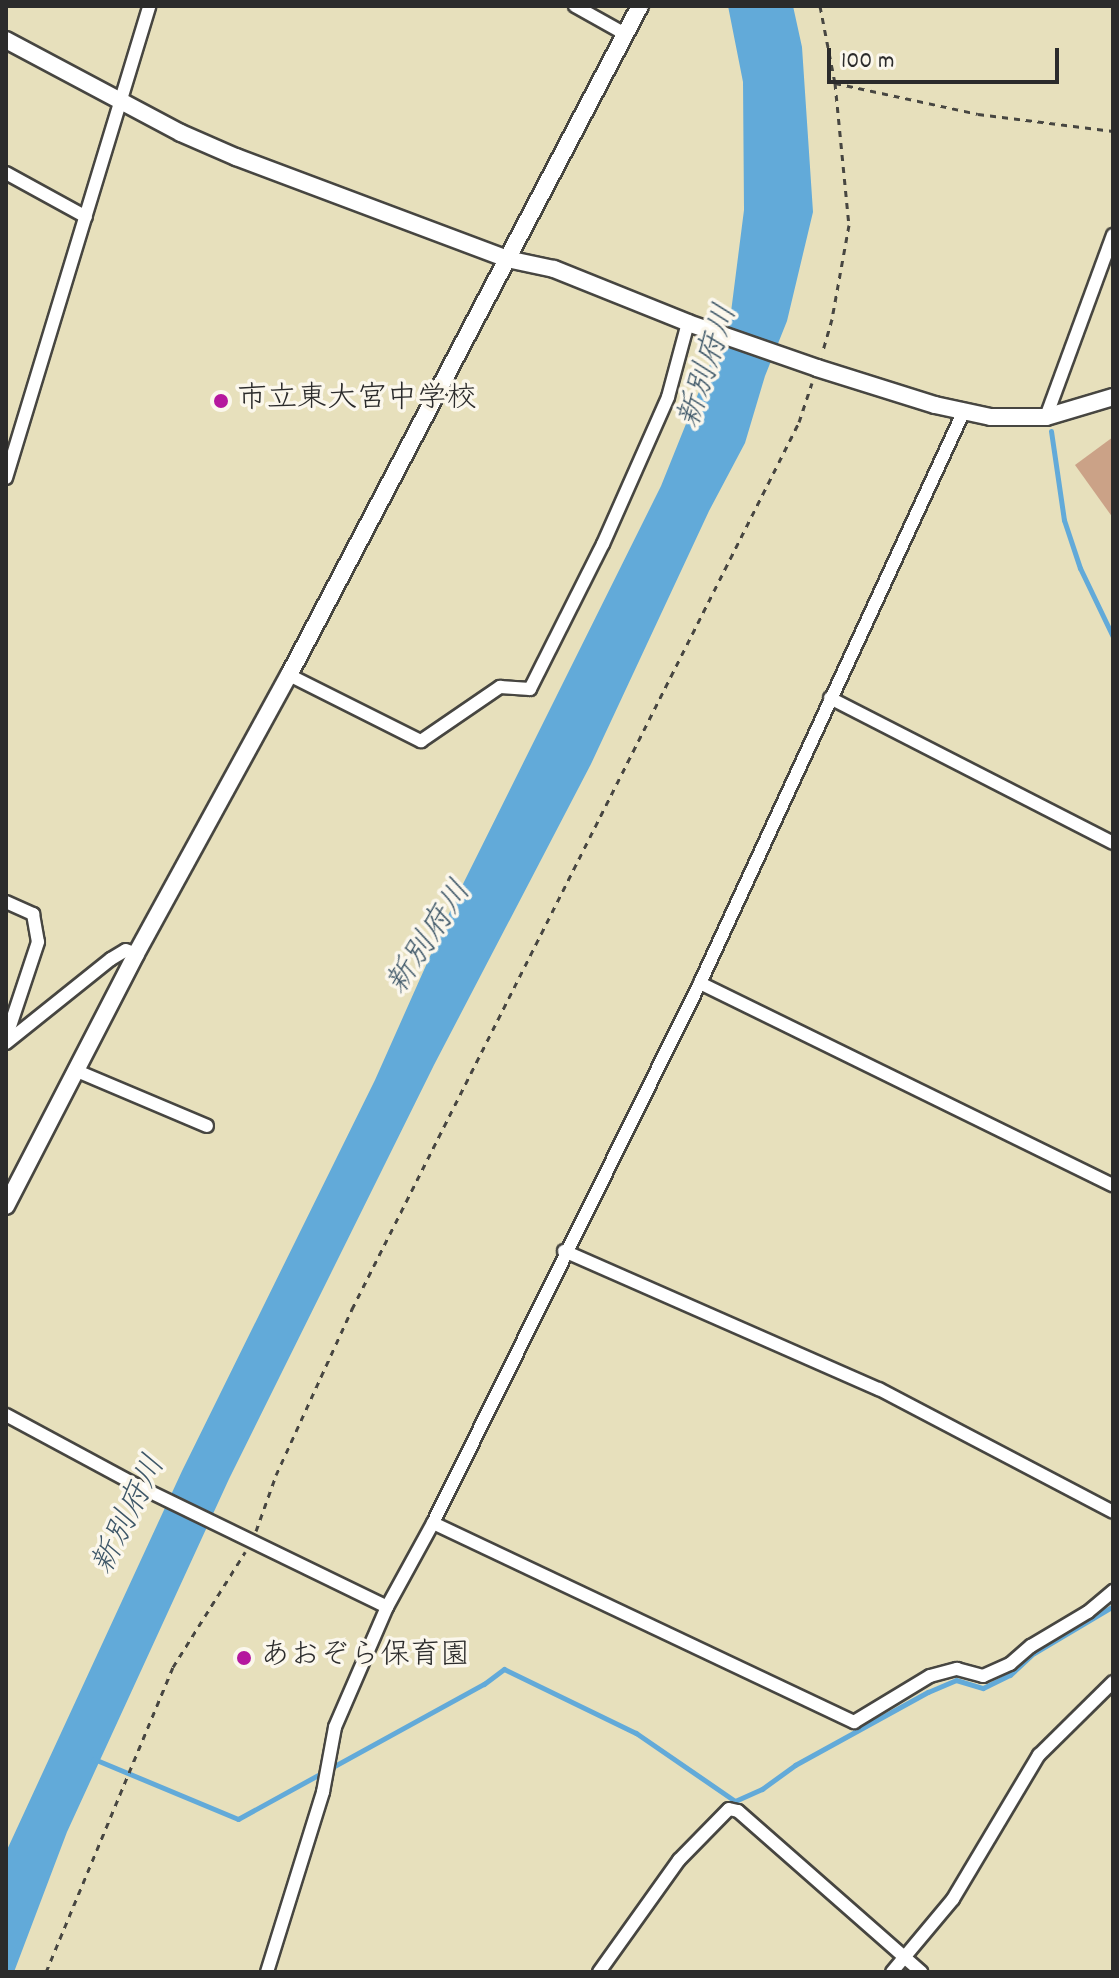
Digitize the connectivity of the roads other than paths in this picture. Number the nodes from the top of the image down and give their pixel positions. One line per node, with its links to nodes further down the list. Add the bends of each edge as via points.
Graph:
1 (149, 6): 6 (street)
2 (575, 6): 4 (street)
3 (640, 6): 4 (street)
4 (625, 34): 10 (street)
5 (6, 40): 6 (street)
6 (123, 102): 8 (street); 10 (street, via 236,157)
7 (6, 173): 8 (street)
8 (86, 217): 16 (street)
9 (1113, 235): 14 (street)
10 (507, 259): 11 (street, via 554,269); 18 (street)
11 (692, 324): 13 (street); 18 (street, via 668,397 603,544 530,689 500,687 421,741)
12 (1113, 397): 14 (street)
13 (963, 413): 14 (street); 19 (street)
14 (1046, 417)
15 (6, 423): 16 (street)
16 (21, 431): 17 (street)
17 (6, 478)
18 (289, 675): 22 (street)
19 (830, 698): 20 (street); 23 (street)
20 (1113, 843)
21 (6, 902): 24 (street, via 33,914 38,942)
22 (136, 954): 24 (street, via 126,950 111,959); 25 (street)
23 (700, 983): 27 (street); 29 (street)
24 (6, 1040)
25 (77, 1071): 26 (street); 28 (street)
26 (207, 1126)
27 (1113, 1185)
28 (6, 1206)
29 (564, 1251): 31 (street, via 879,1389); 32 (street)
30 (6, 1415): 34 (street, via 136,1485)
31 (1113, 1512)
32 (433, 1523): 33 (street, via 854,1722 930,1676 957,1669 983,1676 1010,1664); 34 (street)
33 (1113, 1591)
34 (387, 1607): 37 (street, via 335,1727 323,1792)
35 (1113, 1682): 36 (street, via 1039,1755 953,1899)
36 (902, 1956): 38 (street, via 738,1811 729,1809 679,1860); 39 (street); 40 (street)
37 (267, 1972)
38 (599, 1972)
39 (892, 1972)
40 (921, 1972)

